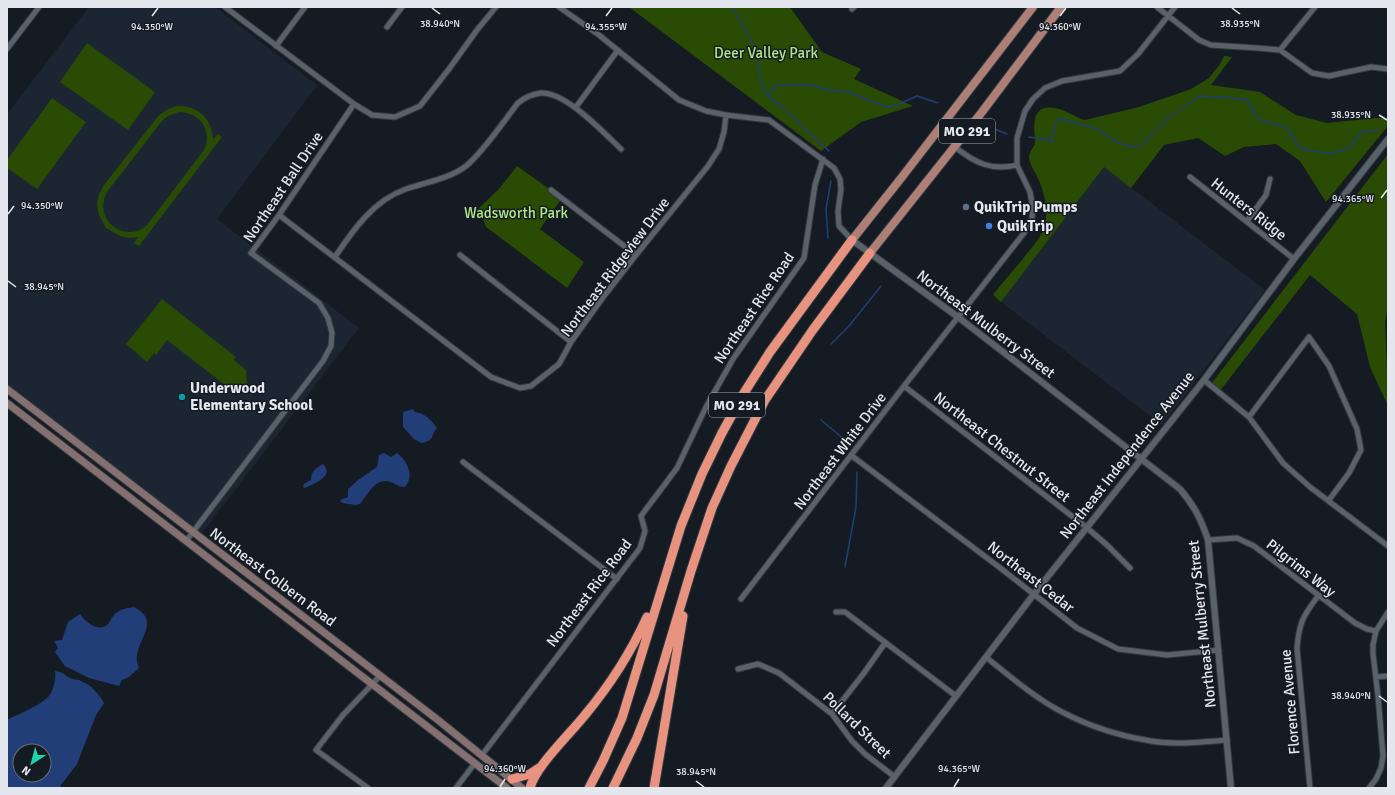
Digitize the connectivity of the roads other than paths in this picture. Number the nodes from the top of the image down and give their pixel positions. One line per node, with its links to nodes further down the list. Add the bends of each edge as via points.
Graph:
1 (39, 7): 15 (street)
2 (225, 7): 14 (street)
3 (305, 7): 14 (street)
4 (402, 7): 13 (street)
5 (496, 7): 19 (street, via 420,106 395,118 372,115)
6 (559, 7): 16 (street, Northeast Mulberry Street)
7 (1032, 7): 32 (main road, MO 291)
8 (1061, 7): 23 (main road, MO 291)
9 (1156, 7): 12 (street)
10 (1175, 7): 12 (street)
11 (1315, 7): 17 (street)
12 (1168, 16): 17 (street, via 1211,46); 26 (street, via 1138,54 1120,71 1062,81 1045,88 1033,99 1020,125 1017,138)
13 (387, 27)
14 (276, 46): 19 (street)
15 (7, 49)
16 (618, 50): 20 (street); 21 (street, Northeast Mulberry Street, via 679,100 706,111)
17 (1280, 50): 18 (street, via 1312,73 1329,76 1371,67)
18 (1388, 69)
19 (354, 104): 30 (street, Northeast Ball Drive)
20 (576, 108): 24 (street); 36 (street, via 550,94 541,93 524,99 465,167 404,190 384,201 367,214)
21 (726, 115): 25 (street, Northeast Mulberry Street, via 769,120); 35 (street, Northeast Ridgeview Drive, via 719,149)
22 (1388, 139): 37 (street, Northeast Independence Avenue)
23 (955, 147): 26 (street, via 983,165 1006,168); 33 (main road, MO 291)
24 (621, 149)
25 (823, 159): 32 (street, Northeast Mulberry Street, via 834,168 840,179 839,226); 56 (street, Northeast Rice Road, via 815,185 804,258 733,359 676,468 642,516 645,531 640,548)
26 (1017, 165): 38 (street, Northeast White Drive, via 1030,192 1032,219 1024,233)
27 (1190, 177): 31 (street, Hunters Ridge)
28 (1270, 179): 31 (street, via 1266,195)
29 (551, 190): 35 (street)
30 (279, 215): 36 (street, Northeast Ridgeview Drive); 50 (street, Northeast Ball Drive, via 251,253 319,303 328,318 332,333 331,346 323,361)
31 (1247, 222): 37 (street, Hunters Ridge)
32 (852, 240): 33 (street, Northeast Mulberry Street); 57 (highway, MO 291, via 770,352 729,420 702,474 681,526)
33 (870, 253): 38 (street, Northeast Mulberry Street); 55 (highway, MO 291, via 765,400 712,508)
34 (460, 255): 39 (street)
35 (636, 255): 39 (street, Northeast Ridgeview Drive)
36 (335, 257): 39 (street, Northeast Ridgeview Drive, via 491,378 513,386 520,388 537,382 559,364)
37 (1294, 259): 40 (street, Northeast Independence Avenue)
38 (958, 317): 41 (street, Northeast White Drive); 46 (street, Northeast Mulberry Street)
39 (572, 342)
40 (1204, 380): 44 (street); 46 (street, Northeast Independence Avenue)
41 (904, 386): 45 (street, Northeast White Drive); 49 (street, Northeast Chestnut Street)
42 (7, 390): 50 (main road, Northeast Colbern Road)
43 (7, 403): 52 (main road, Northeast Colbern Road)
44 (1249, 417): 48 (street, via 1283,463); 48 (street, via 1310,337 1329,366 1357,429 1361,450 1349,473)
45 (852, 456): 58 (street, Northeast Cedar); 60 (street, Northeast White Drive)
46 (1141, 459): 49 (street, Northeast Independence Avenue); 51 (street, Northeast Mulberry Street, via 1180,489 1194,505)
47 (464, 462): 56 (street)
48 (1329, 500): 53 (street)
49 (1086, 527): 54 (street, Northeast Chestnut Street); 58 (street, Northeast Independence Avenue)
50 (193, 532): 52 (street, Northeast Ball Drive); 68 (main road, Northeast Colbern Road)
51 (1208, 540): 59 (street, Pilgrims Way, via 1237,538 1254,546); 65 (street, Northeast Mulberry Street)
52 (186, 541): 71 (main road, Northeast Colbern Road)
53 (1388, 545)
54 (1130, 568)
55 (691, 571): 88 (highway, MO 291, via 654,695); 89 (highway)
56 (617, 579): 76 (street, Northeast Rice Road)
57 (660, 591): 79 (highway, via 618,671); 87 (highway, MO 291, via 622,718)
58 (1034, 594): 65 (street, Northeast Cedar, via 1077,628 1118,649 1167,655); 66 (street, Northeast Independence Avenue)
59 (1318, 596): 63 (street, Pilgrims Way, via 1354,623); 92 (street, Florence Avenue, via 1302,620 1297,648)
60 (741, 599)
61 (836, 612): 64 (street, via 844,612)
62 (1388, 612): 63 (street)
63 (1376, 631): 70 (street, via 1373,654)
64 (885, 643): 72 (street); 73 (street)
65 (1219, 650): 74 (street, Northeast Mulberry Street)
66 (987, 658): 72 (street, Northeast Independence Avenue); 74 (street, via 1063,712 1102,730 1151,742)
67 (738, 669): 73 (street, Pollard Street, via 758,664 780,673)
68 (380, 676): 71 (street); 76 (main road, Northeast Colbern Road)
69 (1388, 676): 70 (street)
70 (1376, 677): 77 (street)
71 (372, 684): 75 (main road, Northeast Colbern Road); 82 (street, via 343,714 316,750)
72 (956, 696): 80 (street, Northeast Independence Avenue)
73 (832, 714): 80 (street, Pollard Street, via 865,754)
74 (1227, 740): 91 (street, Northeast Mulberry Street)
75 (464, 755): 76 (main road); 78 (main road, Northeast Colbern Road)
76 (482, 755): 81 (main road, Northeast Colbern Road)
77 (1386, 756): 93 (street)
78 (475, 764): 83 (street); 84 (main road, Northeast Colbern Road)
79 (541, 767): 81 (highway, via 530,774); 86 (highway)
80 (895, 777): 90 (street, Northeast Independence Avenue)
81 (512, 779): 85 (main road, Northeast Colbern Road)
82 (368, 788)
83 (456, 788)
84 (507, 788)
85 (522, 788)
86 (530, 788)
87 (589, 788)
88 (614, 788)
89 (654, 788)
90 (886, 788)
91 (1231, 788)
92 (1310, 788)
93 (1369, 788)

